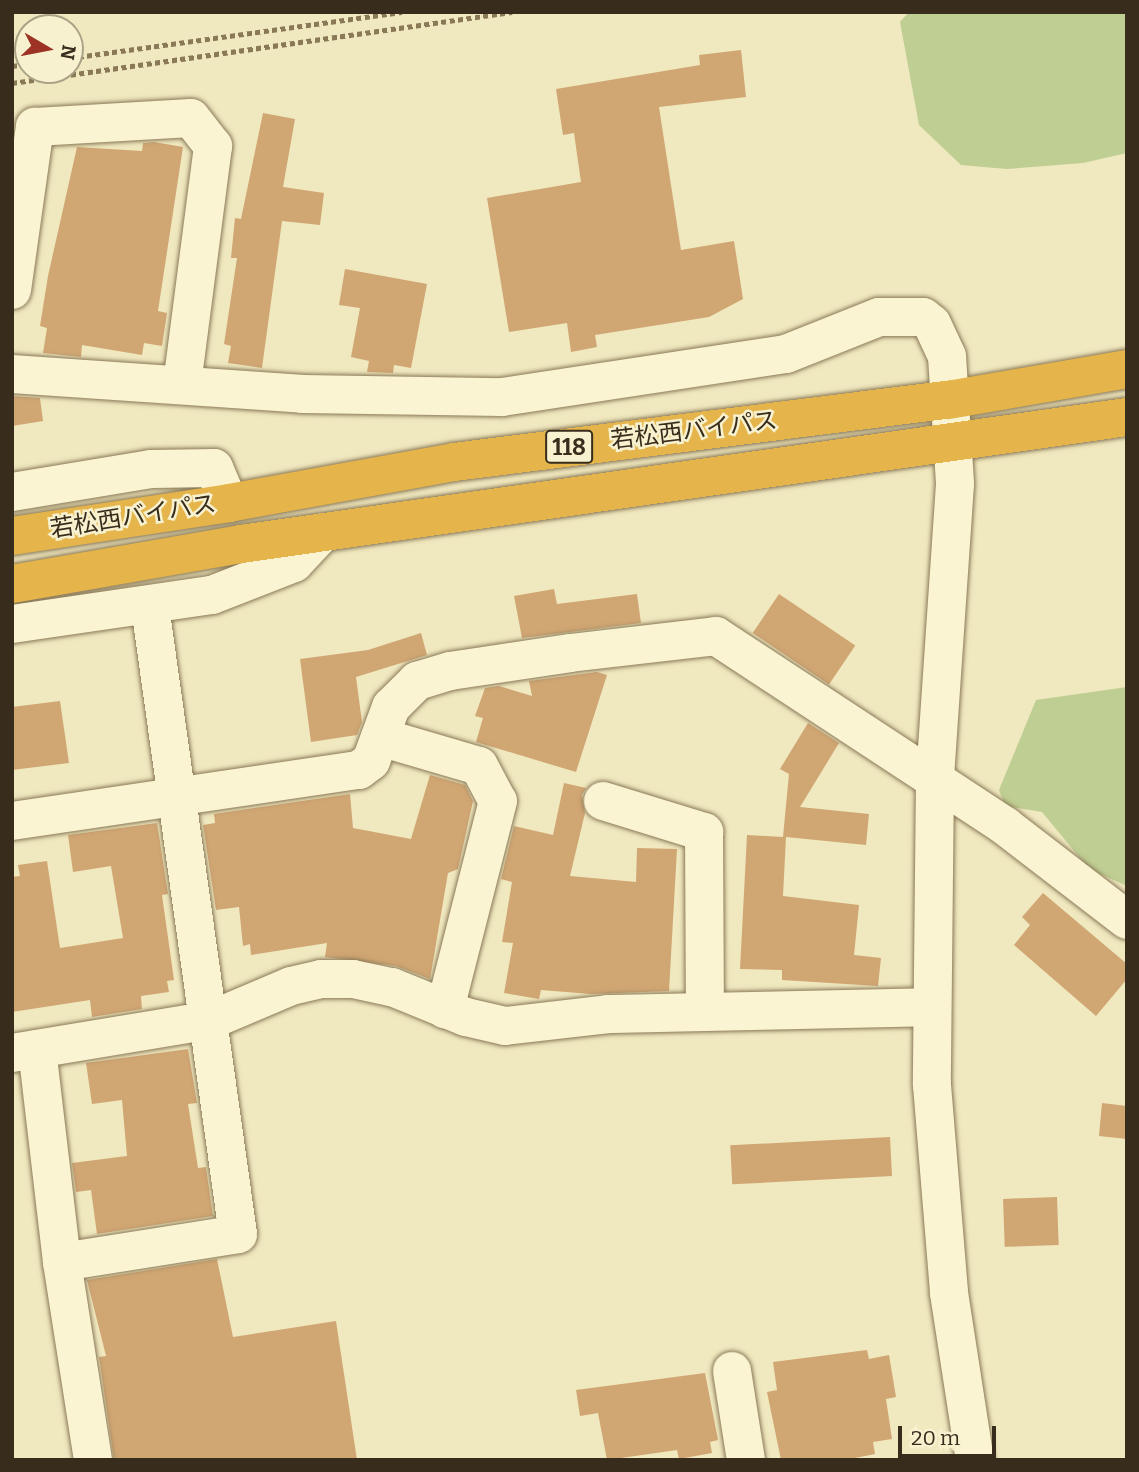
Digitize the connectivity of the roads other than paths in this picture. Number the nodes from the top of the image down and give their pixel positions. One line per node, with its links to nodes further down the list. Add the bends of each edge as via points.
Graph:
1 (15, 243): 2 (street); 5 (street, via 35,127 191,118 213,146)
2 (12, 290)
3 (1127, 369): 6 (highway, 若松西バイパス / 118)
4 (12, 374): 5 (street)
5 (182, 384): 6 (street, via 303,394 502,397 786,354 879,317 896,315 923,317 940,333 947,356)
6 (948, 400): 8 (street); 10 (highway, 若松西バイパス / 118, via 454,462)
7 (1127, 418): 8 (highway, 若松西バイパス / 118)
8 (953, 444): 11 (highway, 若松西バイパス / 118); 17 (street, via 955,484)
9 (12, 492): 10 (street, via 152,469 214,468)
10 (229, 503): 12 (highway, 若松西バイパス / 118)
11 (323, 533): 13 (highway, 若松西バイパス / 118); 14 (street, via 294,563 275,573 212,595)
12 (12, 536)
13 (12, 584)
14 (150, 606): 15 (street); 18 (street)
15 (12, 624)
16 (380, 737): 17 (street, via 391,707 416,681 450,671 716,636); 18 (street, via 371,761 359,770); 23 (street, via 479,766 498,801)
17 (935, 778): 21 (street); 22 (street)
18 (174, 796): 20 (street); 25 (street)
19 (603, 801): 24 (street, via 704,832)
20 (12, 821)
21 (1127, 920)
22 (931, 1007): 24 (street); 31 (street, via 932,1085 947,1266)
23 (446, 1009): 24 (street, via 505,1026 608,1014); 25 (street, via 392,987 353,979 321,979 291,986)
24 (705, 1012)
25 (211, 1020): 26 (street); 27 (street, via 238,1234)
26 (24, 1051): 27 (street)
27 (62, 1262): 29 (street)
28 (732, 1371): 30 (street)
29 (93, 1460)
30 (746, 1460)
31 (975, 1460)

